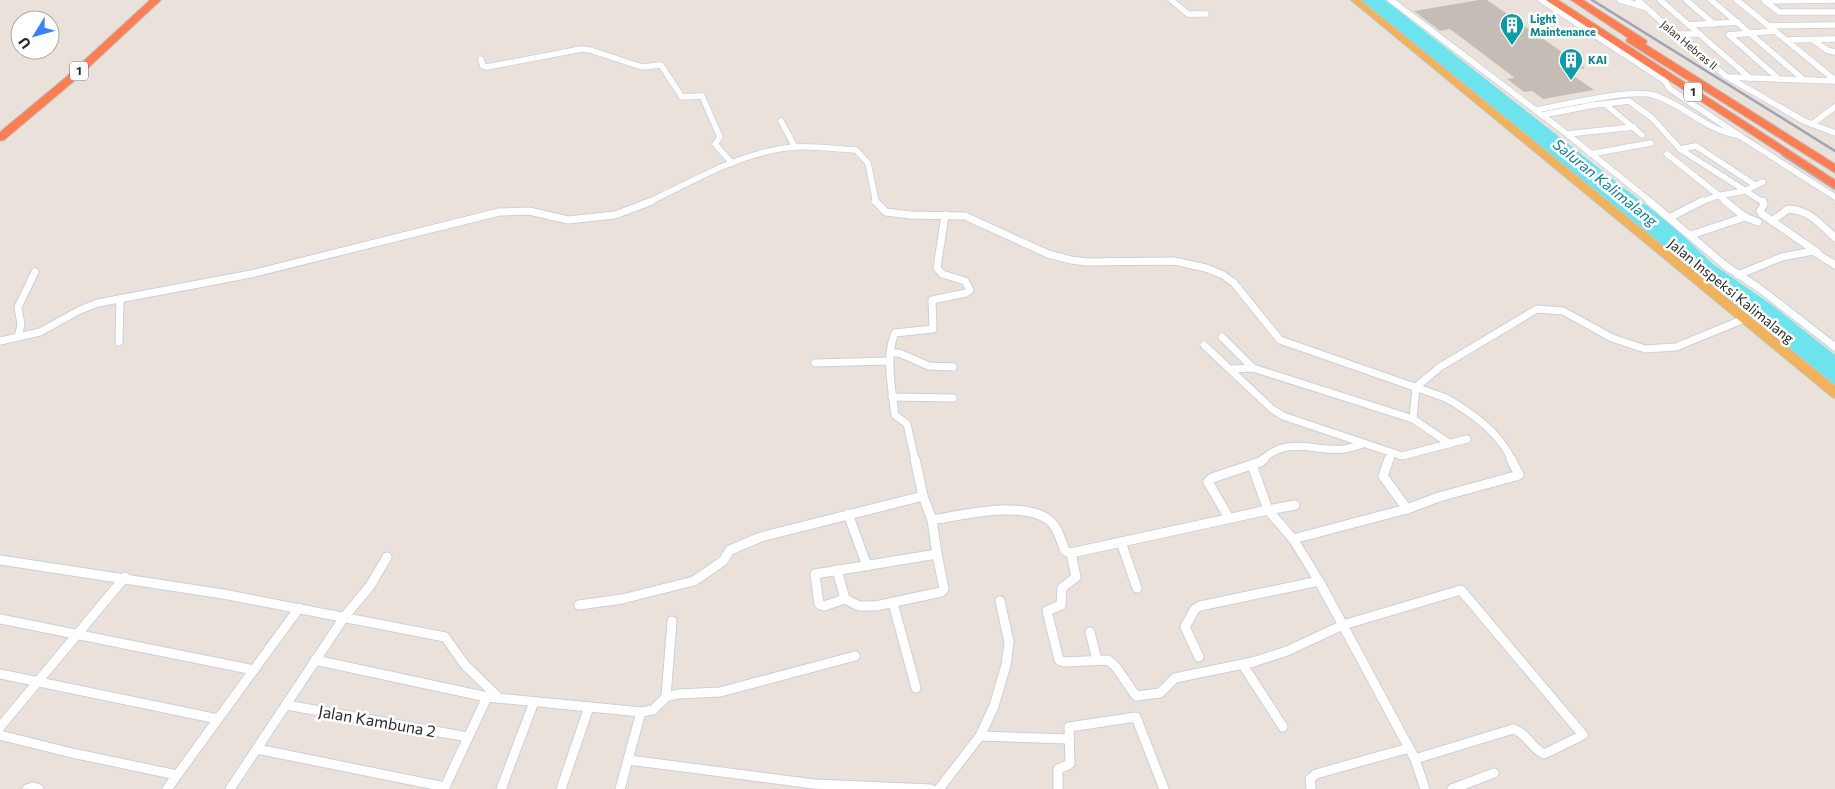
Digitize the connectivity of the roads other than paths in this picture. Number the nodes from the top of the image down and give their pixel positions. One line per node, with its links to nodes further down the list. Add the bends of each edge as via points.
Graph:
1 (144, 0): 50 (highway, 1)
2 (156, 0): 56 (highway, 1)
3 (1171, 0): 21 (street, via 1188,14)
4 (1355, 0): 86 (main road, Jalan Inspeksi Kalimalang)
5 (1391, 0): 46 (street)
6 (1541, 0): 55 (street, via 1665,81 1670,89)
7 (1551, 0): 70 (highway, 1)
8 (1557, 0): 67 (highway, 1)
9 (1568, 0): 66 (highway, 1)
10 (1576, 0): 65 (highway, 1)
11 (1620, 0): 19 (street)
12 (1638, 0): 19 (street, Jalan Hebras II)
13 (1660, 0): 26 (street)
14 (1686, 0): 27 (street)
15 (1711, 0): 24 (street)
16 (1737, 0): 29 (street)
17 (1835, 0): 18 (street)
18 (1766, 1): 20 (street, via 1779,12)
19 (1646, 8): 25 (street, Jalan Hebras II)
20 (1835, 12)
21 (1206, 14)
22 (1669, 22): 25 (street)
23 (1677, 22): 26 (street)
24 (1738, 22): 27 (street); 31 (street)
25 (1662, 23): 32 (street, Jalan Hebras II)
26 (1687, 23): 27 (street); 33 (street)
27 (1714, 24)
28 (1835, 25): 29 (street)
29 (1768, 26): 30 (street)
30 (1774, 31): 31 (street); 35 (street)
31 (1750, 32): 41 (street, via 1729,34); 42 (street)
32 (1675, 34): 33 (street); 39 (street, Jalan Hebras II)
33 (1701, 34): 40 (street)
34 (1835, 39): 36 (street)
35 (1786, 40): 36 (street); 43 (street)
36 (1813, 40): 37 (street)
37 (1835, 52)
38 (481, 59): 64 (street, via 483,66 487,67 582,49 642,67 661,65 682,97 702,96 720,137 715,144)
39 (1727, 77): 40 (street, Jalan Hebras II); 49 (street)
40 (1750, 78): 41 (street, Jalan Hebras II)
41 (1779, 79): 42 (street, Jalan Hebras II)
42 (1804, 80): 43 (street, Jalan Hebras II)
43 (1835, 81)
44 (1605, 104): 47 (street); 51 (street); 59 (street, via 1629,101 1652,118)
45 (1834, 108): 49 (street)
46 (1535, 110): 47 (street); 55 (street, via 1641,92 1653,93 1706,126 1726,135)
47 (1542, 115): 53 (street)
48 (781, 121): 58 (street)
49 (1812, 124): 52 (street)
50 (0, 127)
51 (1634, 128): 53 (street); 54 (street)
52 (1835, 133)
53 (1566, 134): 60 (street)
54 (1642, 135)
55 (1740, 136): 73 (street)
56 (0, 138)
57 (1651, 143): 60 (street)
58 (795, 147): 64 (street, via 757,154); 74 (street, via 856,150 868,163 873,195 880,208 886,212 910,215)
59 (1680, 149): 62 (street); 69 (street, via 1696,146)
60 (1590, 154): 76 (street)
61 (1667, 154): 63 (street)
62 (1692, 157): 63 (street); 71 (street)
63 (1676, 160): 72 (street)
64 (732, 163): 85 (street, via 615,215 568,220 530,211 499,212 251,274)
65 (1835, 163)
66 (1835, 169)
67 (1835, 178)
68 (1763, 182): 69 (street)
69 (1755, 185): 71 (street)
70 (1835, 185)
71 (1744, 191): 72 (street); 77 (street, via 1764,203 1760,211)
72 (1717, 196): 75 (street); 76 (street)
73 (1835, 197)
74 (945, 215): 93 (street, via 937,268 942,274 964,281 970,290 932,300 933,329 895,333); 98 (street, via 965,216 1048,254 1071,260 1174,261 1206,268 1234,283 1280,340)
75 (1745, 217): 78 (street); 79 (street)
76 (1669, 218): 79 (street)
77 (1771, 220): 80 (street, via 1788,209 1802,210 1816,218); 81 (street)
78 (1758, 222)
79 (1691, 235): 84 (street)
80 (1835, 238)
81 (1817, 252): 82 (street); 84 (street, via 1782,257)
82 (1834, 264)
83 (35, 272): 87 (street, via 18,307 21,325)
84 (1738, 275): 92 (street)
85 (120, 300): 87 (street, via 79,309 52,326 30,336); 90 (street)
86 (1744, 319): 98 (street, via 1676,347 1645,349 1612,338 1562,311 1537,309 1440,367); 99 (main road, Jalan Inspeksi Kalimalang)
87 (18, 337): 89 (street)
88 (1222, 337): 96 (street)
89 (0, 341)
90 (119, 342)
91 (1204, 345): 97 (street)
92 (1835, 347)
93 (890, 357): 94 (street); 95 (street, via 899,353 929,366); 100 (street)
94 (815, 363)
95 (953, 366)
96 (1253, 368): 97 (street); 102 (street)
97 (1231, 369): 104 (street, via 1277,414)
98 (1416, 387): 102 (street); 111 (street, via 1446,398 1487,427 1508,449 1519,475)
99 (1835, 393)
100 (892, 397): 101 (street); 108 (street, via 895,414 907,424)
101 (953, 398)
102 (1413, 419): 105 (street)
103 (1467, 439): 105 (street)
104 (1363, 444): 106 (street); 107 (street, via 1344,450 1292,446 1273,450)
105 (1450, 444): 106 (street, via 1408,456)
106 (1392, 453): 111 (street, via 1383,476)
107 (1252, 465): 110 (street); 113 (street, via 1208,482)
108 (923, 496): 112 (street); 114 (street)
109 (1295, 505): 110 (street)
110 (1268, 510): 113 (street); 115 (street)
111 (1407, 510): 115 (street)
112 (848, 514): 121 (street); 129 (street, via 761,537 730,550 723,561 694,581 622,599)
113 (1229, 518): 116 (street)
114 (932, 520): 117 (street, via 1002,511 1026,512 1049,520 1065,551); 118 (street)
115 (1293, 539): 124 (street)
116 (1121, 542): 117 (street); 125 (street)
117 (1071, 553): 140 (street, via 1076,578 1062,588 1061,604 1047,610 1059,660)
118 (937, 554): 121 (street); 128 (street, via 943,591)
119 (388, 557): 131 (street, via 370,586)
120 (0, 560): 123 (street)
121 (867, 566): 122 (street)
122 (837, 570): 126 (street); 126 (street, via 813,575 819,604 824,606)
123 (125, 577): 130 (street); 136 (street)
124 (1319, 580): 134 (street); 138 (street, via 1195,609 1185,627)
125 (1138, 588)
126 (845, 599): 128 (street, via 866,607)
127 (1000, 601): 157 (street, via 1009,642 1006,665 994,706)
128 (893, 603): 145 (street)
129 (579, 605)
130 (299, 608): 131 (street); 142 (street)
131 (345, 616): 139 (street); 148 (street, via 445,637 465,665)
132 (0, 619): 136 (street)
133 (672, 622): 147 (street)
134 (1343, 625): 141 (street, via 1286,652); 160 (street); 162 (street, via 1461,590 1583,735 1544,754 1537,752 1523,734 1513,729)
135 (1090, 632): 140 (street)
136 (76, 633): 142 (street); 144 (street)
137 (855, 656): 147 (street, via 720,692)
138 (1199, 657)
139 (316, 660): 146 (street); 150 (street)
140 (1096, 660): 141 (street, via 1113,663 1133,694 1139,697 1160,693 1175,678)
141 (1243, 665): 155 (street)
142 (254, 670): 153 (street)
143 (0, 674): 144 (street)
144 (37, 681): 153 (street); 154 (street)
145 (916, 688)
146 (486, 697): 148 (street); 158 (street)
147 (666, 697): 152 (street, via 655,709)
148 (500, 698): 149 (street)
149 (534, 702): 151 (street); 174 (street)
150 (286, 705): 158 (street, Jalan Kambuna 2); 161 (street)
151 (589, 707): 152 (street); 175 (street)
152 (642, 712): 163 (street)
153 (218, 719): 165 (street)
154 (0, 727)
155 (1283, 727)
156 (0, 735): 165 (street)
157 (980, 736): 159 (street); 178 (street)
158 (468, 737): 167 (street)
159 (1068, 739): 179 (street, via 1070,764 1058,769); 180 (street, via 1068,728 1072,726 1136,717)
160 (1409, 748): 162 (street); 181 (street, via 1316,774 1310,779)
161 (257, 749): 167 (street); 173 (street)
162 (1415, 759): 182 (street)
163 (629, 760): 166 (street); 176 (street)
164 (1494, 774): 183 (street)
165 (177, 775): 172 (street)
166 (814, 786): 168 (street)
167 (444, 788)
168 (863, 788): 169 (street)
169 (920, 788): 177 (street)
170 (27, 789): 171 (street)
171 (39, 789)
172 (167, 789)
173 (230, 789)
174 (501, 789)
175 (561, 789)
176 (620, 789)
177 (931, 789)
178 (939, 789)
179 (1058, 789)
180 (1164, 789)
181 (1311, 789)
182 (1425, 789)
183 (1452, 789)

